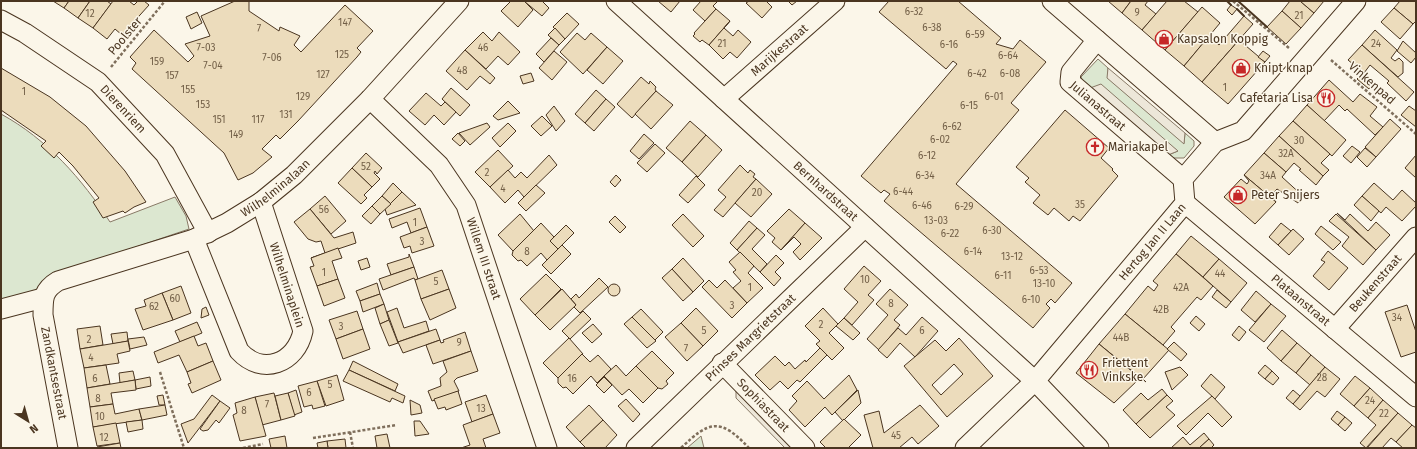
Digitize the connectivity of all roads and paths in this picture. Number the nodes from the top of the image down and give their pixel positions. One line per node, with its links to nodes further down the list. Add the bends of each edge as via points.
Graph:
1 (166, 1): 12 (path, Poolster)
2 (459, 1): 13 (street, Wilhelminalaan)
3 (616, 1): 14 (street, Bernhardstraat)
4 (835, 1): 14 (street, Marijkestraat)
5 (1232, 1): 11 (path)
6 (1356, 1): 10 (street)
7 (1058, 3): 9 (street)
8 (1, 20): 12 (street, Dierenriem)
9 (1097, 40): 16 (street); 17 (street, Julianastraat, via 1070,72 1070,82)
10 (1315, 46): 11 (street); 15 (path, Vinkenpad)
11 (1303, 60): 16 (street, via 1243,131)
12 (98, 82): 21 (street, Dierenriem, via 165,154)
13 (370, 99): 18 (street, Wilhelminalaan, via 294,175); 38 (street, Willem III straat, via 439,165 466,205)
14 (724, 99): 20 (street, Bernhardstraat)
15 (1416, 134)
16 (1214, 142): 17 (street)
17 (1183, 179): 19 (street, Hertog Jan II Laan)
18 (260, 202): 21 (street, Wilhelminalaan); 21 (street, Wilhelminaplein, via 303,331 301,342 294,353 283,361 258,364 246,359 239,351)
19 (1185, 203): 25 (street, Plataanstraat); 28 (street, Hertog Jan II Laan)
20 (865, 227): 26 (street, Prinses Margrietstraat); 28 (street, Bernhardstraat)
21 (201, 236): 23 (street, Wilhelminalaan, via 58,281 49,287)
22 (1416, 237): 25 (street, Beukenstraat)
23 (43, 298): 24 (street); 34 (street, Zandkantsestraat, via 43,315)
24 (1, 309)
25 (1335, 329): 29 (street, Plataanstraat)
26 (722, 363): 39 (street, Prinses Margrietstraat); 42 (street, Sophiastraat)
27 (160, 372): 35 (path)
28 (1035, 381): 43 (street, Hertog Jan II Laan); 44 (street, Bernhardstraat)
29 (1416, 397)
30 (397, 425): 31 (path)
31 (350, 432): 32 (path); 37 (path)
32 (313, 438)
33 (264, 444): 36 (path)
34 (68, 448)
35 (184, 448)
36 (243, 448)
37 (353, 448)
38 (547, 448)
39 (636, 448)
40 (681, 448): 41 (path, via 704,428 714,426 725,428)
41 (748, 448)
42 (805, 448)
43 (965, 448)
44 (1099, 448)

